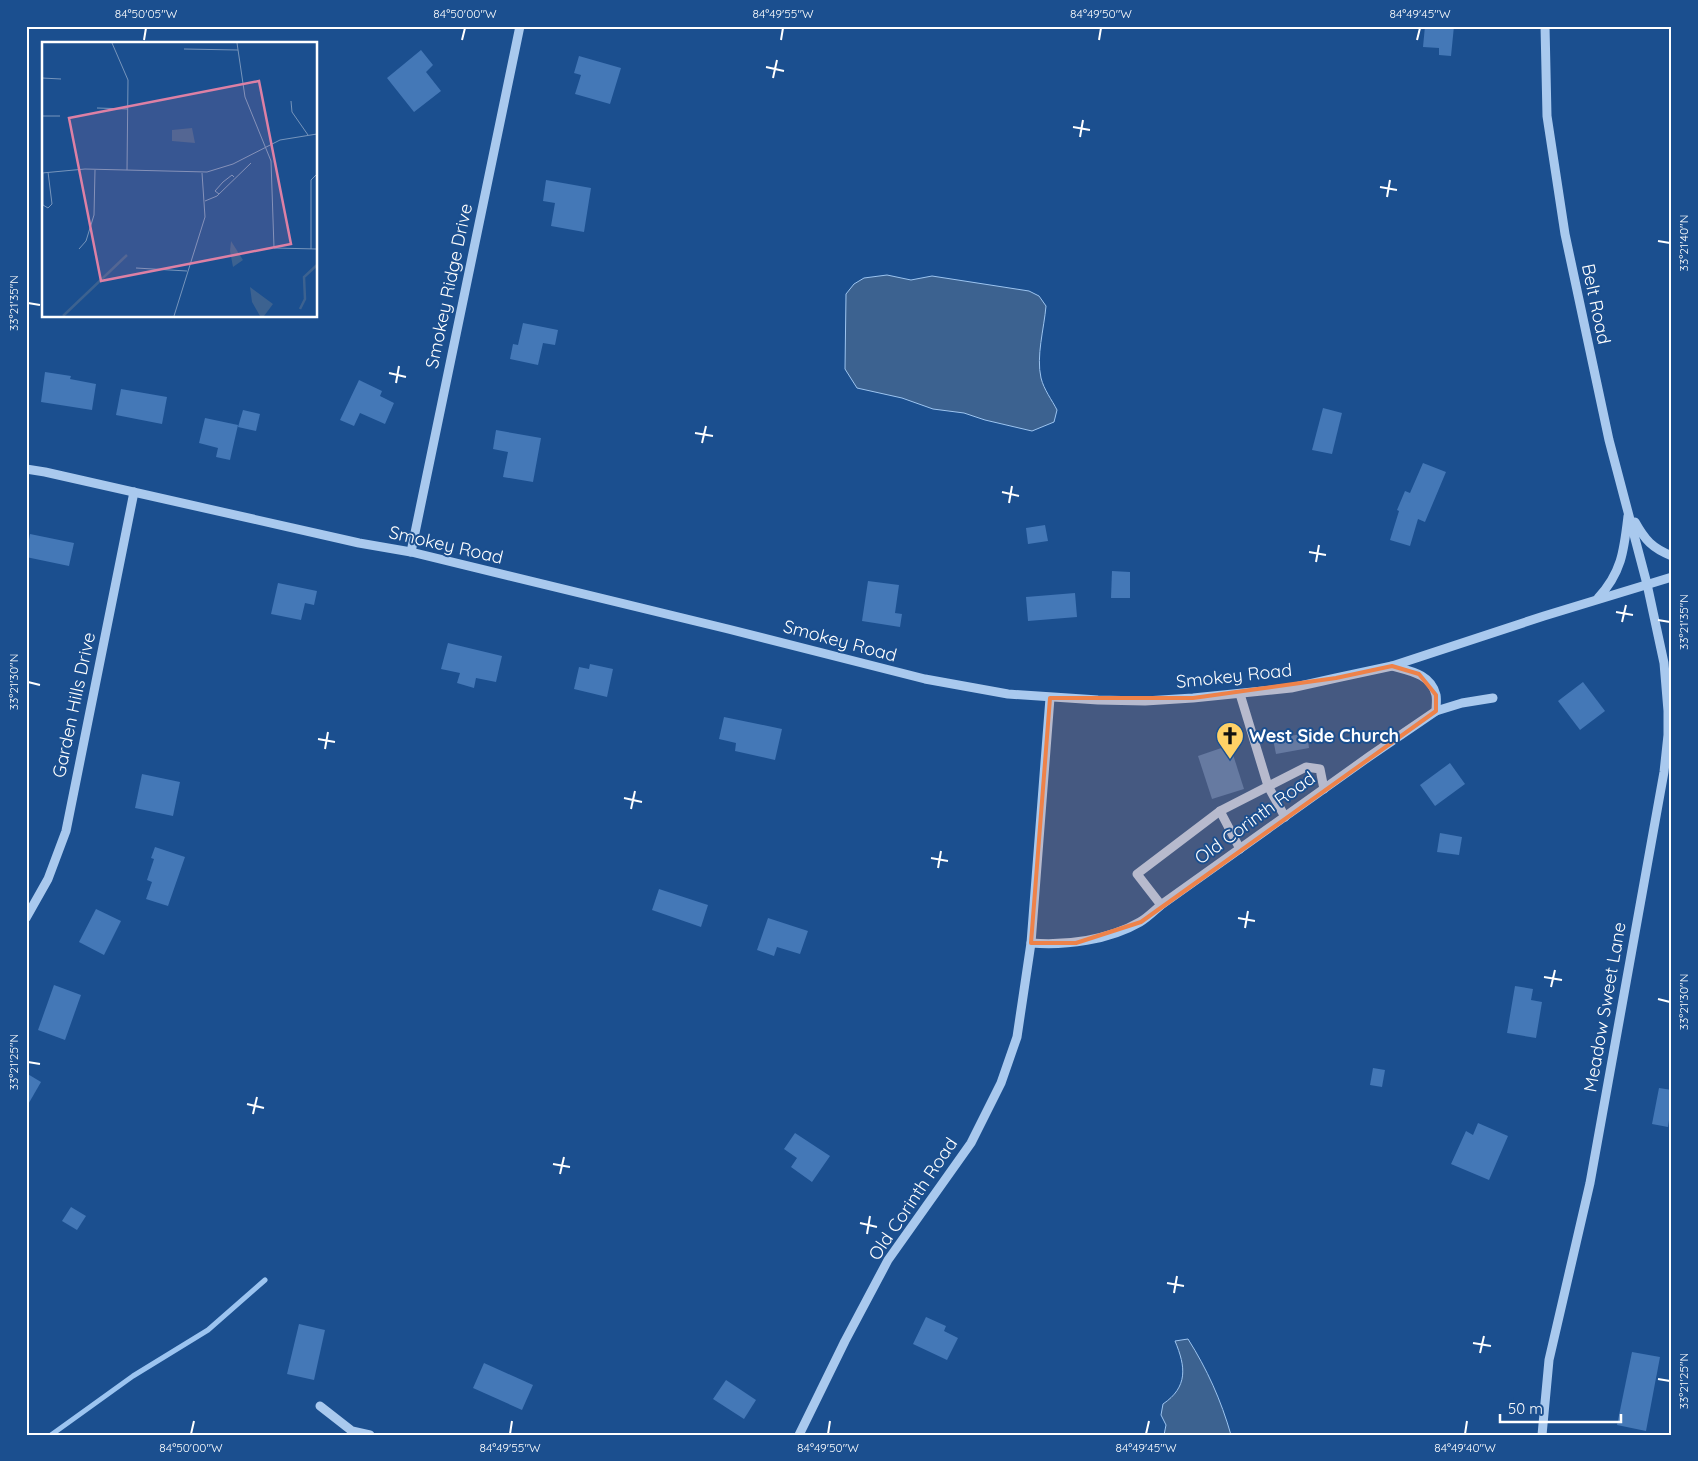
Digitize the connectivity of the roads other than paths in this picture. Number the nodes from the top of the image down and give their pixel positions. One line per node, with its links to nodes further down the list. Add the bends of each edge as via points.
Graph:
1 (520, 26): 6 (street, Smokey Ridge Drive)
2 (1545, 26): 5 (street, Belt Road, via 1547,116 1565,234 1607,431)
3 (26, 469): 4 (street, Smokey Road)
4 (134, 492): 6 (street, Smokey Road); 22 (street, Garden Hills Drive, via 66,831 48,879)
5 (1629, 511): 7 (street, via 1644,538 1659,551); 9 (street, Belt Road); 10 (street, via 1619,566)
6 (411, 552): 13 (street, Smokey Road, via 925,679)
7 (1672, 556)
8 (1672, 578): 9 (street, Smokey Road)
9 (1647, 584): 10 (street, Smokey Road); 27 (street, Meadow Sweet Lane, via 1667,687 1666,753 1590,1183 1549,1360)
10 (1596, 600): 11 (street, Smokey Road)
11 (1392, 666): 12 (street, Smokey Road, via 1291,688); 15 (street, via 1419,674 1431,684 1436,695)
12 (1240, 694): 13 (street, Smokey Road, via 1145,701); 16 (street)
13 (1050, 698): 23 (street, Old Corinth Road)
14 (1493, 698): 15 (street, Old Corinth Road)
15 (1436, 711): 17 (street, Old Corinth Road)
16 (1268, 786): 17 (street, via 1306,767 1320,769); 18 (street); 19 (street)
17 (1324, 789): 19 (street, Old Corinth Road)
18 (1220, 811): 20 (street); 21 (street, via 1137,874)
19 (1285, 817): 20 (street, Old Corinth Road)
20 (1240, 849): 21 (street, Old Corinth Road)
21 (1161, 905): 23 (street, Old Corinth Road, via 1140,922 1117,933 1076,943)
22 (26, 918)
23 (1030, 943): 26 (street, Old Corinth Road, via 1017,1037 1001,1083 971,1143 888,1260)
24 (320, 1406): 25 (street, via 352,1431)
25 (370, 1435)
26 (799, 1435)
27 (1542, 1435)

